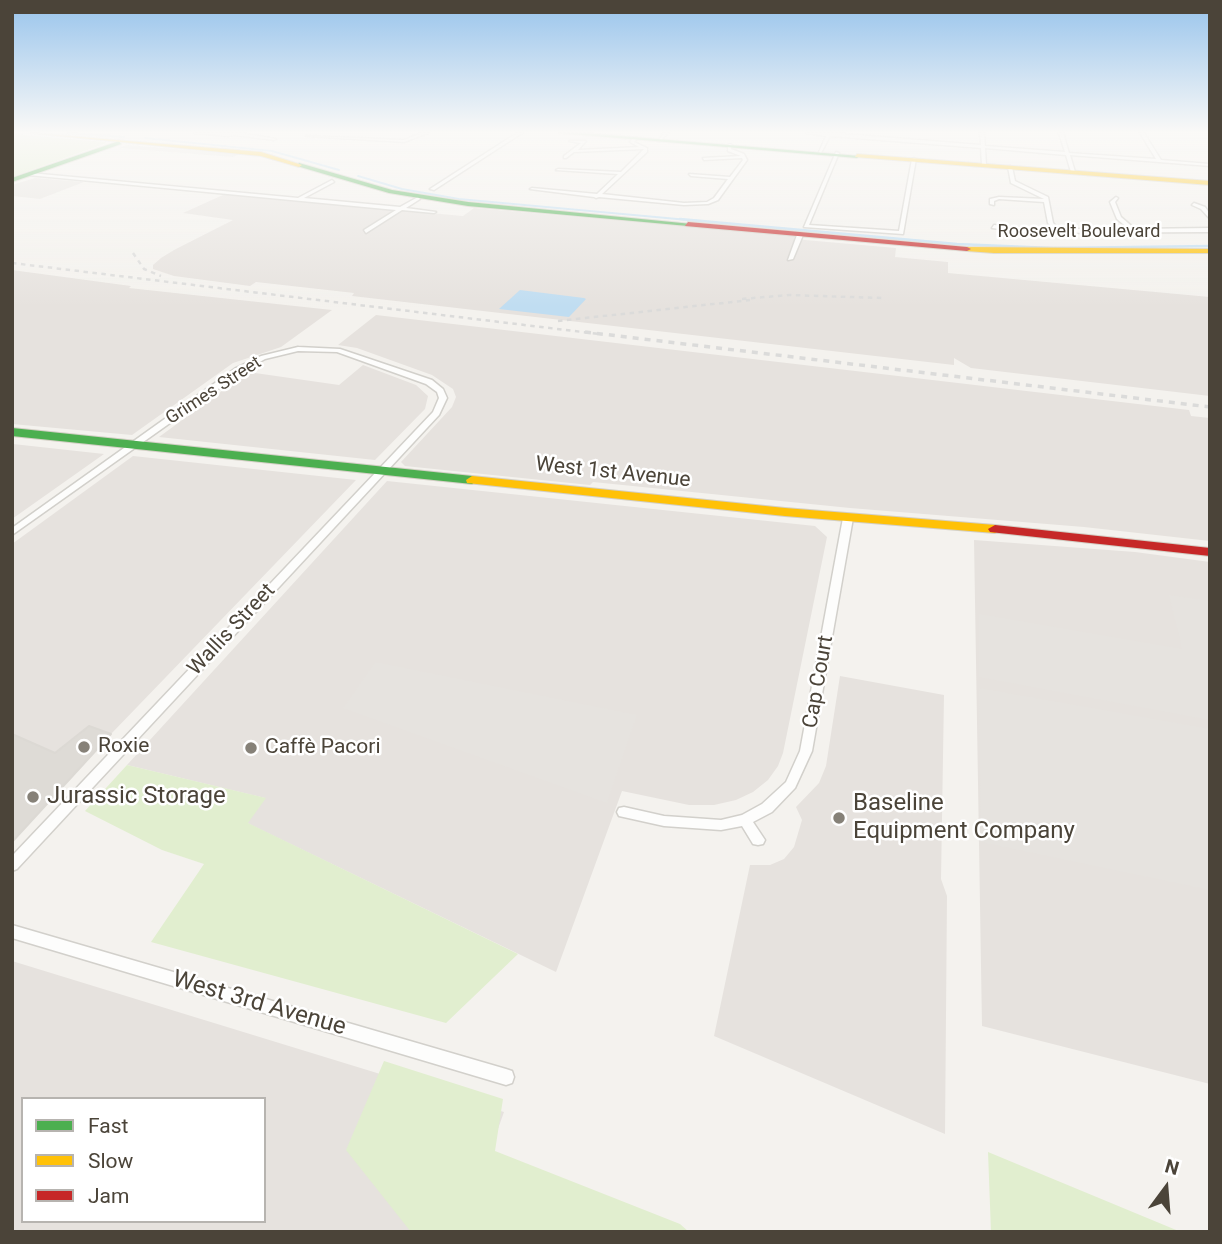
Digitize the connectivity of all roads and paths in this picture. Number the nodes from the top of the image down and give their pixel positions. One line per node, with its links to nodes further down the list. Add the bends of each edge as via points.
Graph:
1 (213, 191): 14 (street)
2 (314, 191): 14 (street)
3 (403, 191): 11 (street, Roosevelt Boulevard)
4 (430, 191): 11 (street)
5 (548, 191): 12 (street)
6 (602, 191): 12 (street)
7 (722, 191): 12 (street, via 716,199 701,204)
8 (816, 191): 22 (street)
9 (909, 191): 22 (street, via 900,234)
10 (1032, 191): 15 (street)
11 (425, 194): 18 (street); 22 (street, Roosevelt Boulevard)
12 (596, 197)
13 (1116, 198): 23 (street, via 1112,202 1119,218)
14 (299, 199): 18 (street)
15 (1046, 201): 16 (street, via 999,198); 26 (street, via 1051,223)
16 (992, 204)
17 (1194, 204): 20 (street)
18 (401, 209): 19 (street); 25 (street)
19 (434, 212)
20 (1210, 218)
21 (994, 228): 26 (street)
22 (803, 230): 27 (street, Roosevelt Boulevard, via 1029,253); 28 (street)
23 (1133, 230): 24 (street); 26 (street)
24 (1210, 230)
25 (366, 231)
26 (1058, 231)
27 (1210, 251)
28 (790, 258)
29 (440, 391): 31 (street, Grimes Street, via 419,377 338,349 298,349 239,370); 32 (street, Wallis Street, via 443,398 436,413)
30 (12, 432): 31 (street, West 1st Avenue)
31 (135, 444): 32 (street, West 1st Avenue); 34 (street, Grimes Street)
32 (381, 470): 33 (street, West 1st Avenue); 39 (street, Wallis Street)
33 (848, 518): 35 (street, West 1st Avenue); 37 (street, Cap Court, via 803,762 782,796)
34 (12, 532)
35 (1210, 552)
36 (624, 812): 37 (street, Cap Court, via 691,824)
37 (745, 820): 38 (street)
38 (758, 840)
39 (12, 865)
40 (12, 932): 41 (street, West 3rd Avenue)
41 (506, 1077)

